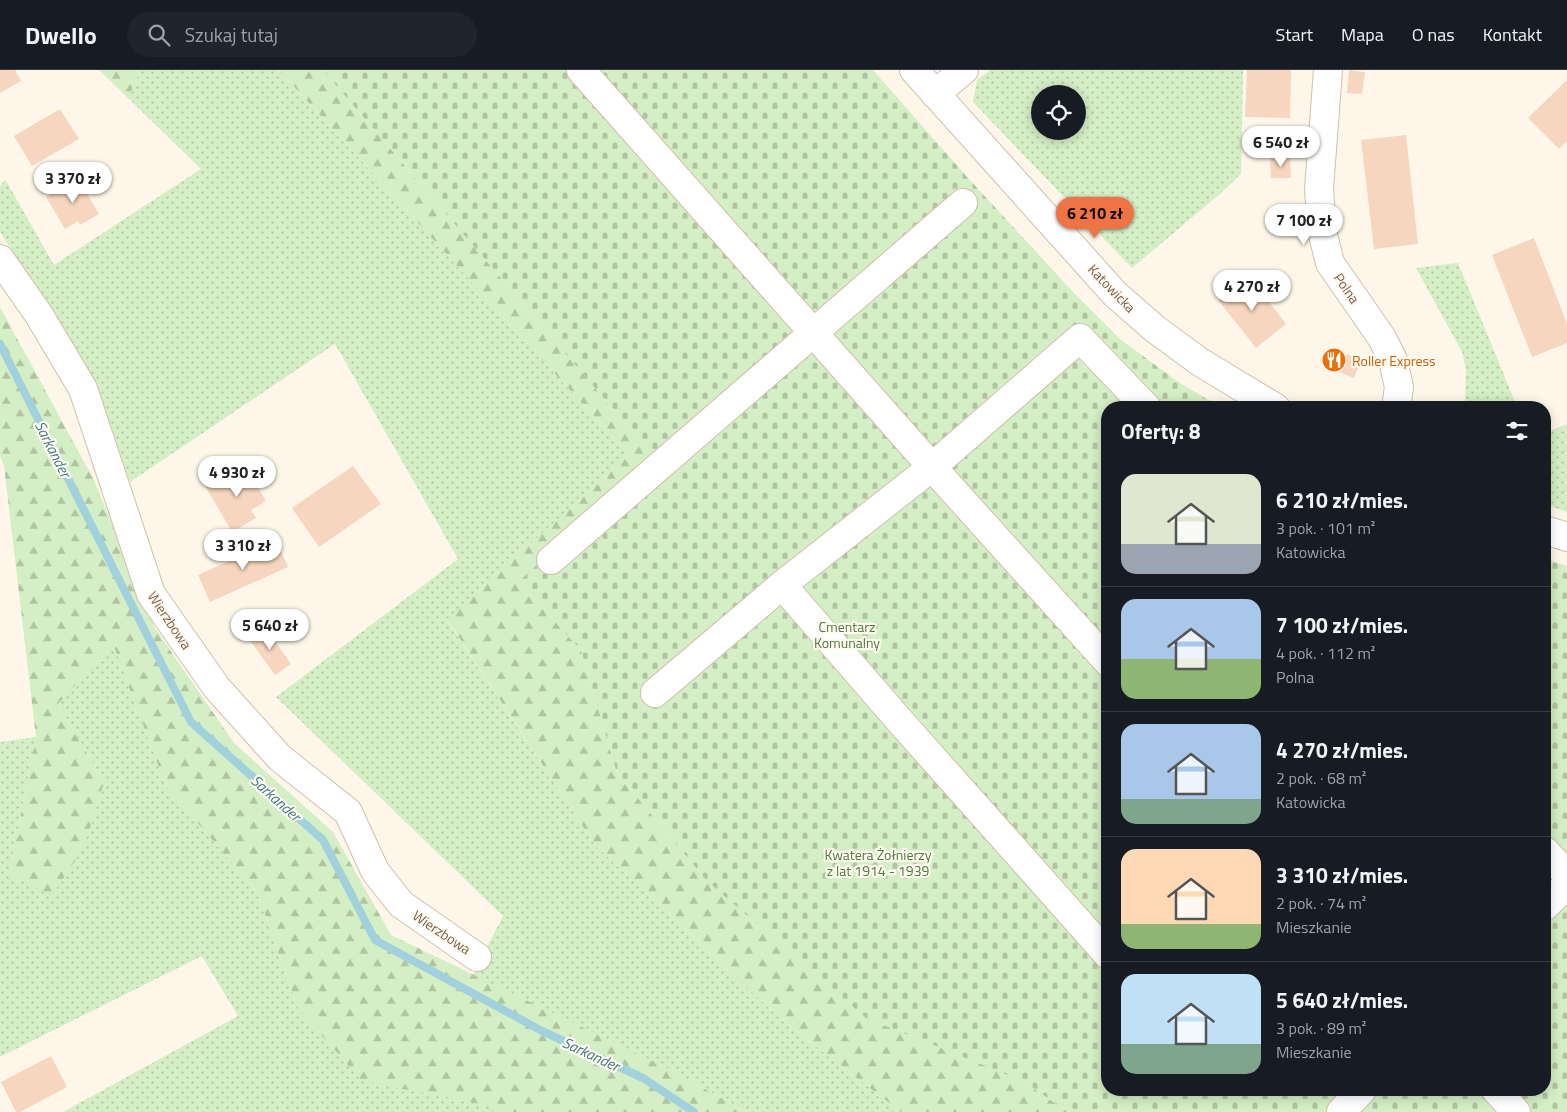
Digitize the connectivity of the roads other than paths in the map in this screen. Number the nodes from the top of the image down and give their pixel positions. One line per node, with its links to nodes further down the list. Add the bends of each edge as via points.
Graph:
1 (581, 70): 8 (street)
2 (914, 70): 5 (street, Katowicka)
3 (964, 70): 5 (street)
4 (1328, 70): 11 (street, Polna, via 1319,189 1322,231 1330,263 1382,338 1393,360 1399,387)
5 (935, 94): 10 (street, Katowicka, via 1116,294 1154,329 1200,362)
6 (962, 203): 8 (street)
7 (0, 259): 24 (street, Wierzbowa, via 39,315 83,389 151,594 217,688 280,758 348,812 375,871 401,904)
8 (814, 332): 12 (street); 15 (street)
9 (1139, 401): 12 (street, via 1080,338)
10 (1264, 401)
11 (1397, 401)
12 (932, 467): 16 (street); 17 (street)
13 (1551, 532): 14 (street)
14 (1567, 537)
15 (551, 560)
16 (782, 585): 18 (street); 23 (street)
17 (1101, 654)
18 (655, 693)
19 (1551, 858): 20 (street)
20 (1567, 875)
21 (1567, 885): 22 (street)
22 (1551, 900)
23 (1101, 947)
24 (478, 957)
25 (1356, 1096): 27 (street)
26 (1501, 1096): 28 (street)
27 (1341, 1112)
28 (1516, 1112)

